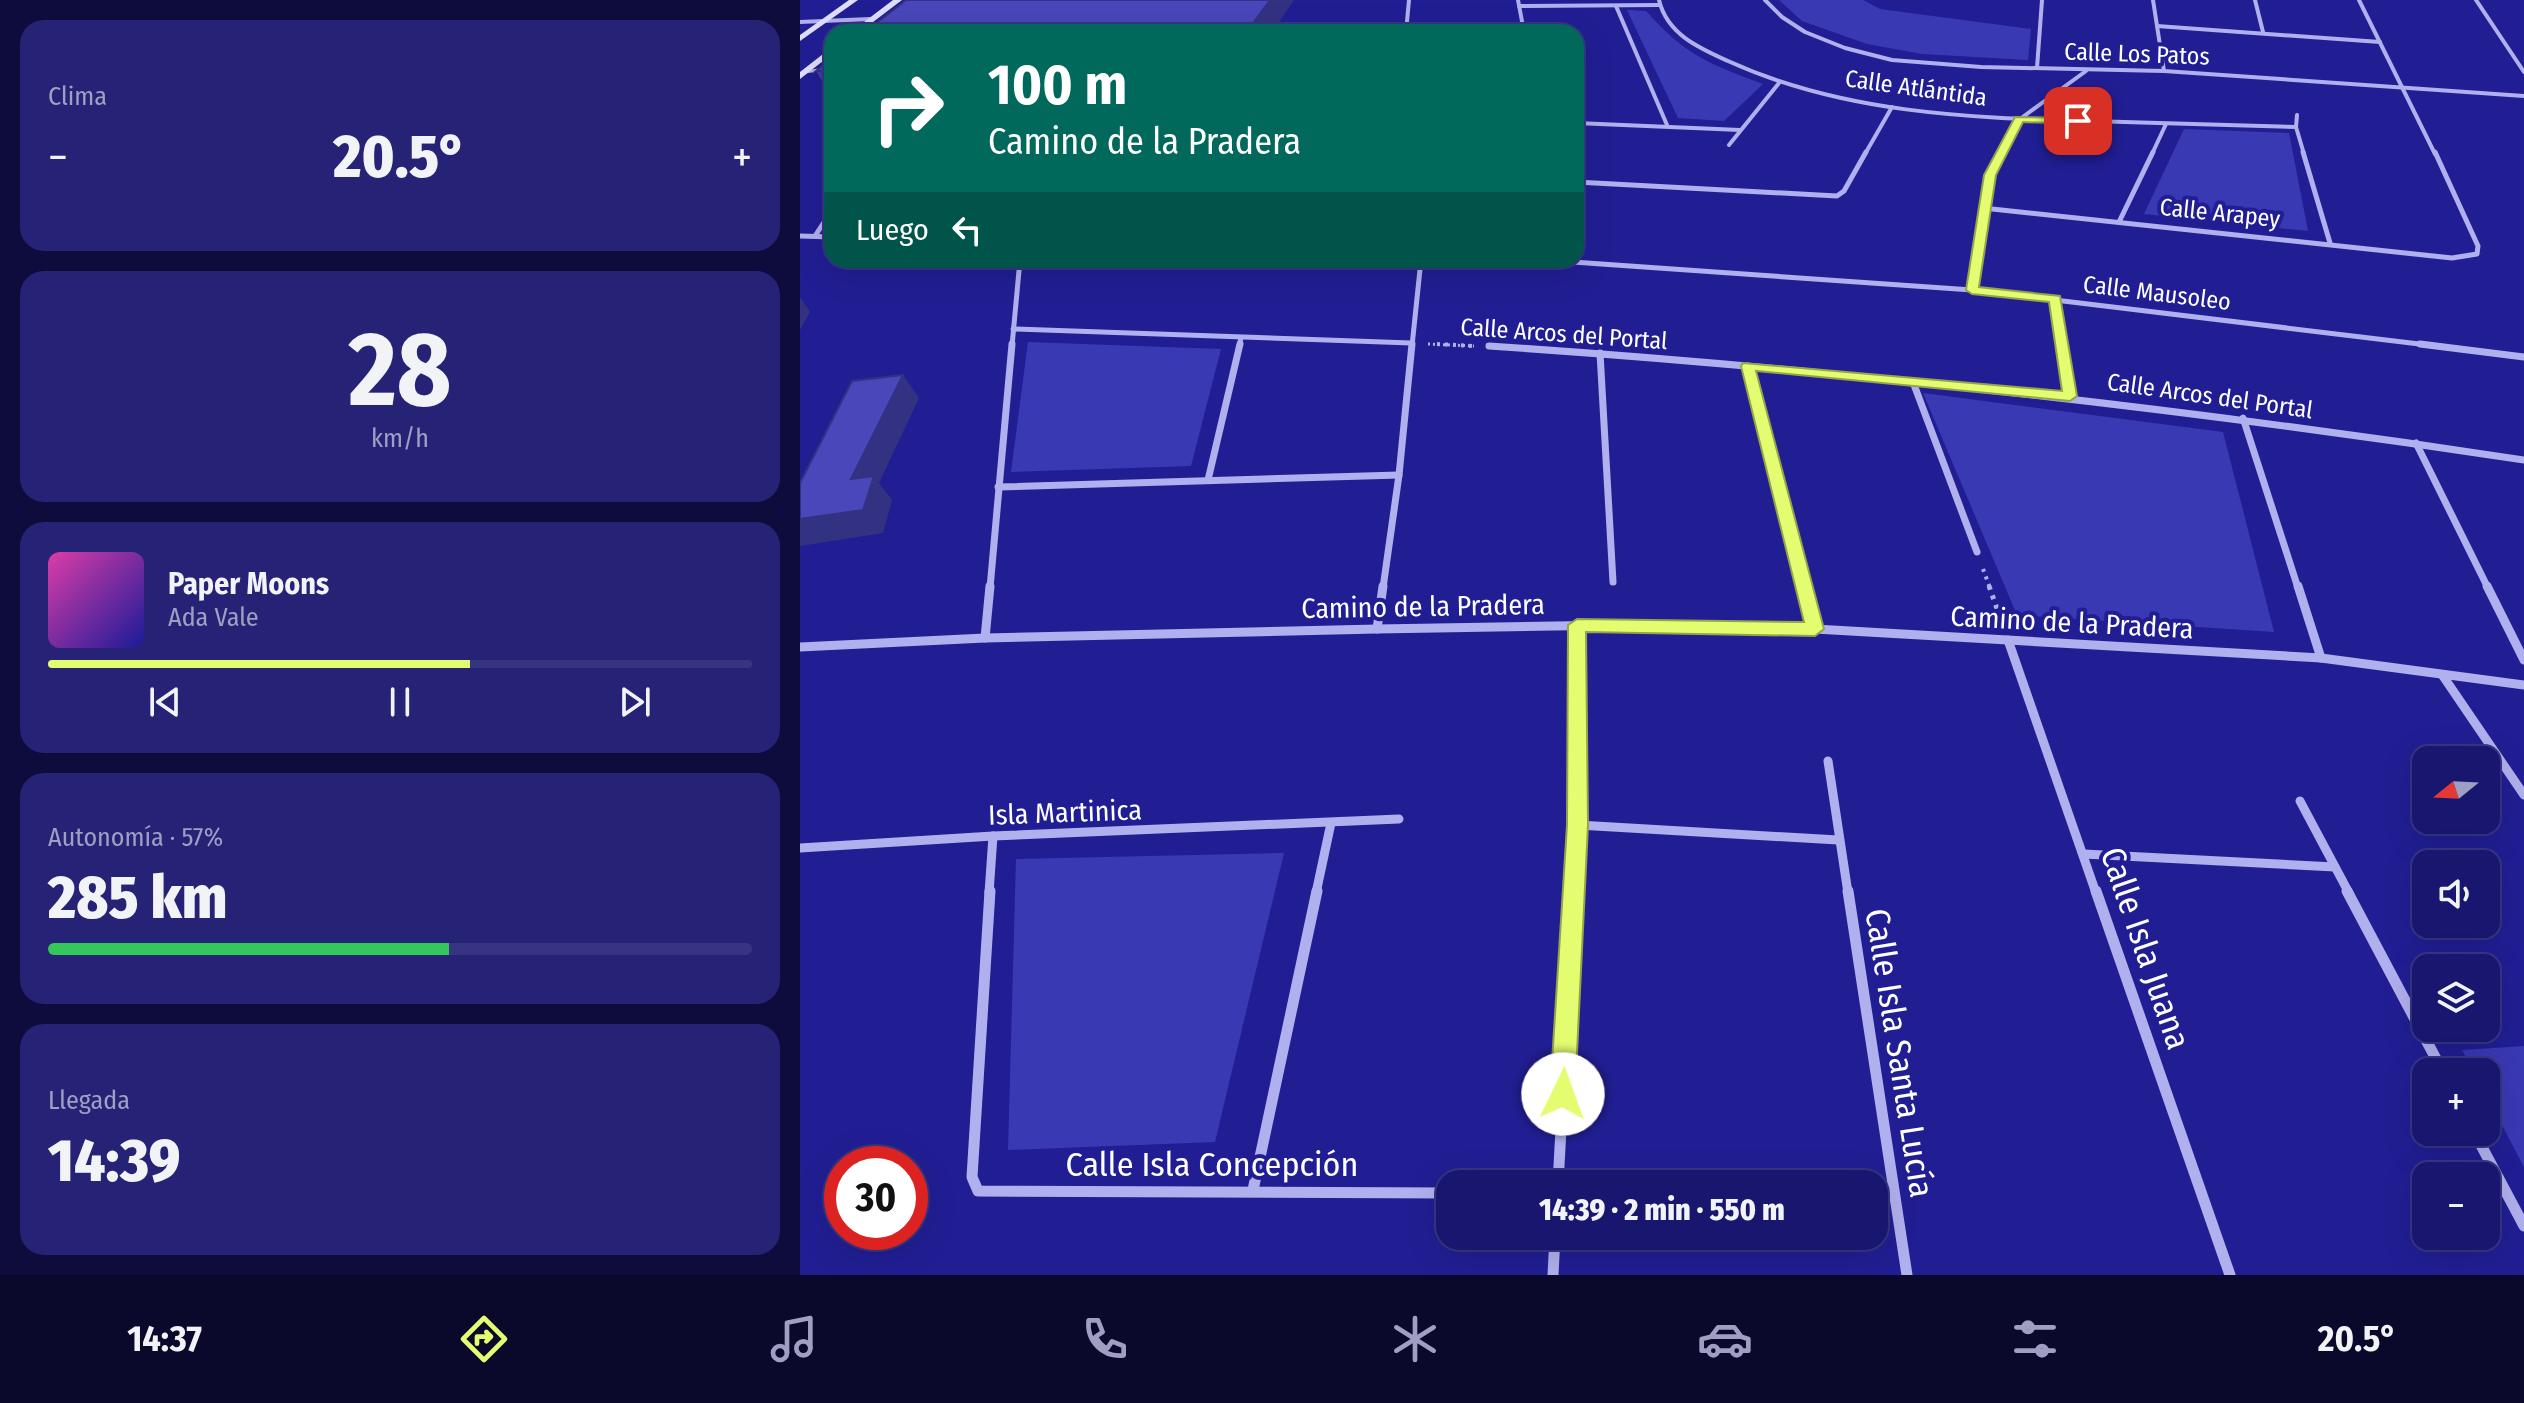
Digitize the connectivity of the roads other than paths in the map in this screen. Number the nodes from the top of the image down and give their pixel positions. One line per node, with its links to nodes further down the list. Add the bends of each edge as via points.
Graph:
1 (854, 0): 14 (main road)
2 (898, 0): 13 (main road)
3 (1409, 0): 17 (street)
4 (1765, 0): 24 (street, Calle Los Patos, via 1805,32 1892,60)
5 (2042, 0): 24 (street)
6 (2153, 0): 19 (street)
7 (2255, 0): 20 (street)
8 (2359, 0): 22 (street)
9 (2476, 0): 28 (street)
10 (1519, 3): 12 (street); 18 (street)
11 (1659, 3): 12 (street); 30 (street, Calle Atlántida, via 1669,23 1696,46)
12 (1616, 6): 38 (street)
13 (870, 19): 14 (street); 16 (main road)
14 (823, 21): 15 (street); 21 (main road)
15 (800, 22)
16 (864, 24)
17 (1407, 24)
18 (1523, 24)
19 (2157, 26): 20 (street); 27 (street)
20 (2263, 32): 22 (street)
21 (800, 39)
22 (2380, 42): 31 (street)
23 (824, 56): 29 (main road)
24 (2037, 68): 26 (street, Calle Los Patos)
25 (824, 70): 29 (lane)
26 (2086, 71): 27 (street, Calle Los Patos); 35 (street)
27 (2164, 71): 31 (street, Calle Los Patos)
28 (2524, 72)
29 (802, 74)
30 (1779, 83): 33 (street, Calle Atlántida); 40 (street)
31 (2404, 86): 32 (street, Calle Los Patos); 49 (street, Calle Arapey, via 2478,246 2477,254 2452,258)
32 (2524, 96)
33 (1892, 107): 35 (street, Calle Atlántida); 42 (street, via 1837,196)
34 (2297, 115): 39 (street)
35 (2019, 119): 37 (street, Calle Atlántida); 43 (street, via 1990,175)
36 (1584, 123): 38 (street)
37 (2166, 124): 39 (street, Calle Atlántida); 44 (street)
38 (1667, 125): 40 (street)
39 (2296, 127): 49 (street)
40 (1740, 130): 41 (street)
41 (1729, 145)
42 (1584, 182)
43 (1983, 208): 44 (street, Calle Arapey); 53 (street)
44 (2120, 220): 49 (street, Calle Arapey)
45 (824, 222): 47 (street)
46 (800, 236): 47 (street)
47 (815, 236): 48 (street)
48 (824, 237)
49 (2330, 243)
50 (1584, 263): 53 (street, Calle Mausoleo)
51 (1019, 268): 55 (street)
52 (1420, 268): 57 (street)
53 (1972, 290): 54 (street, Calle Mausoleo)
54 (2055, 299): 60 (street, Calle Mausoleo); 63 (street)
55 (1013, 329): 56 (street); 69 (street)
56 (1241, 338): 57 (street); 68 (street)
57 (1411, 343): 67 (street)
58 (1489, 346): 59 (street, Calle Arcos del Portal)
59 (1600, 353): 61 (street, Calle Arcos del Portal); 71 (street)
60 (2524, 357)
61 (1748, 366): 62 (street, Calle Arcos del Portal); 74 (street)
62 (1913, 382): 63 (street, Calle Arcos del Portal); 70 (street)
63 (2070, 396): 64 (street, Calle Arcos del Portal)
64 (2243, 418): 65 (street, Calle Arcos del Portal); 78 (street)
65 (2416, 443): 66 (street, Calle Arcos del Portal); 79 (street)
66 (2524, 460)
67 (1399, 475): 68 (street); 73 (street)
68 (1208, 480): 69 (street)
69 (998, 487): 75 (street)
70 (1977, 552)
71 (1613, 582)
72 (1577, 625): 73 (street, Camino de la Pradera); 74 (street, Camino de la Pradera); 87 (street)
73 (1377, 629): 75 (street, Camino de la Pradera)
74 (1815, 629): 76 (street, Camino de la Pradera)
75 (985, 638): 77 (street, Camino de la Pradera)
76 (2008, 640): 78 (street, Camino de la Pradera); 91 (street, Calle Isla Juana)
77 (800, 647)
78 (2321, 658): 80 (street, Camino de la Pradera)
79 (2524, 660)
80 (2443, 676): 81 (street, Camino de la Pradera); 83 (street)
81 (2524, 685)
82 (1828, 761): 89 (street, Calle Isla Santa Lucía)
83 (2524, 795)
84 (2300, 801): 92 (street)
85 (1399, 819): 86 (street, Isla Martinica)
86 (1331, 823): 88 (street, Isla Martinica); 96 (street)
87 (1578, 825): 89 (street); 95 (street)
88 (993, 836): 90 (street, Isla Martinica); 96 (street, Calle Isla Concepción, via 972,1177 978,1191)
89 (1838, 840): 101 (street, Calle Isla Santa Lucía)
90 (800, 848)
91 (2084, 854): 92 (street); 102 (street, Calle Isla Juana)
92 (2335, 867): 93 (street)
93 (2436, 1058)
94 (2481, 1146): 98 (street)
95 (1559, 1170)
96 (1253, 1190): 97 (street, Calle Isla Concepción)
97 (1436, 1193)
98 (2524, 1226)
99 (1554, 1250): 100 (street)
100 (1553, 1275)
101 (1907, 1275)
102 (2230, 1275)

